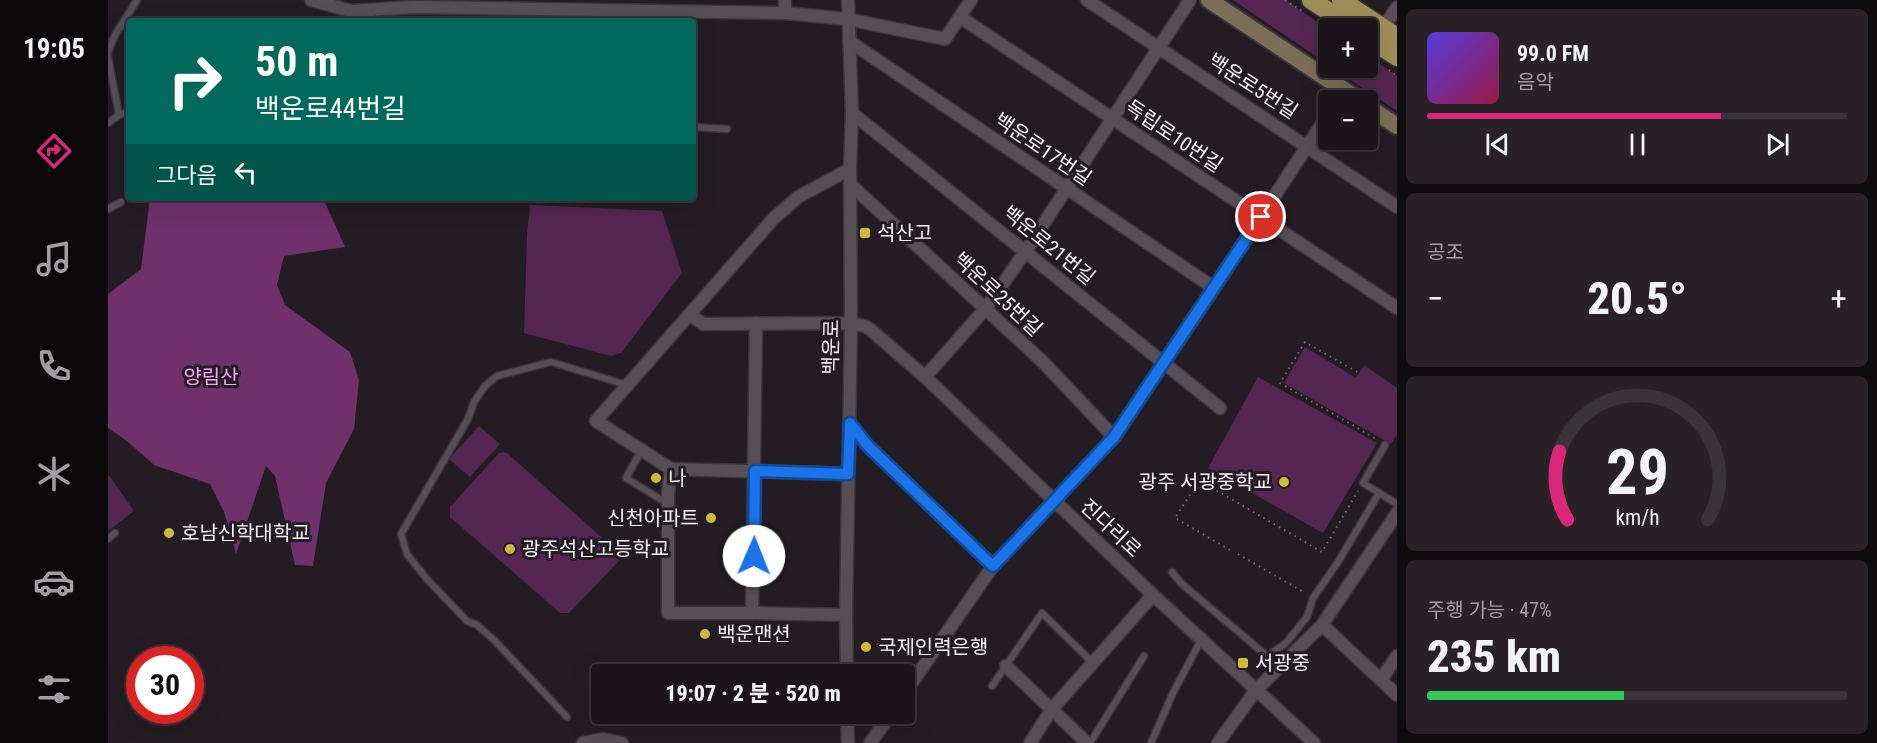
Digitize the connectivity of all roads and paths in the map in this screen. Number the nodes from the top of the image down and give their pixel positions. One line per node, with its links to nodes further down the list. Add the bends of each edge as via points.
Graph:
1 (137, 0): 20 (lane)
2 (311, 0): 13 (street)
3 (848, 0): 16 (street, 백운로)
4 (971, 0): 14 (street)
5 (1087, 0): 19 (street, 백운로5번길)
6 (1190, 0): 19 (street)
7 (1209, 0): 23 (street)
8 (1311, 0): 15 (main road)
9 (1341, 0): 17 (main road)
10 (586, 5): 11 (street, via 640,13); 13 (street, via 414,7)
11 (785, 6): 16 (street)
12 (1397, 7): 17 (street)
13 (371, 16)
14 (960, 17): 16 (street, via 945,39); 28 (street, 독립로10번길)
15 (1339, 18)
16 (848, 19): 18 (street, 백운로)
17 (1381, 36): 22 (main road)
18 (849, 41): 25 (street, 백운로); 37 (street, 백운로17번길)
19 (1159, 48): 28 (street); 34 (street, 백운로5번길)
20 (108, 52)
21 (108, 57): 27 (lane)
22 (1397, 57)
23 (1332, 90)
24 (126, 112): 27 (lane)
25 (852, 113): 35 (street, 백운로); 42 (street, 백운로21번길)
26 (1378, 114): 30 (street)
27 (119, 115): 29 (lane)
28 (1112, 118): 37 (street); 41 (street, 독립로10번길)
29 (108, 123)
30 (1397, 126)
31 (696, 127): 32 (lane)
32 (727, 129)
33 (1318, 129): 34 (street)
34 (1307, 145): 39 (street, 백운로5번길); 41 (street)
35 (850, 168): 36 (street, 백운로); 46 (street, via 798,197 773,219)
36 (851, 185): 44 (street, 백운로25번길); 48 (street, 백운로)
37 (1066, 189): 42 (street); 43 (street, 백운로17번길)
38 (121, 202): 40 (lane)
39 (1397, 207)
40 (108, 209)
41 (1261, 217): 43 (street); 45 (street, 독립로10번길)
42 (1025, 252): 44 (street); 49 (street, 백운로21번길)
43 (1215, 288): 49 (street)
44 (986, 308): 51 (street); 55 (street, 백운로25번길)
45 (1397, 308)
46 (690, 315): 47 (street, via 703,324); 52 (street)
47 (756, 323): 48 (street); 59 (street)
48 (851, 323): 51 (street, 진다리로, via 871,330); 54 (street, 백운로)
49 (1164, 363): 53 (street, 백운로21번길); 55 (street)
50 (1357, 372): 56 (path, via 1305,342 1280,383)
51 (924, 376): 64 (street, 진다리로)
52 (627, 385): 57 (street, via 596,421); 90 (lane, via 551,362 498,376 474,402 401,534 407,554 426,578 467,621 494,640)
53 (1220, 408)
54 (850, 423): 60 (street, 백운로); 71 (street, via 868,446)
55 (1114, 437): 64 (street)
56 (1385, 444): 61 (lane)
57 (642, 450): 58 (street); 63 (lane, via 626,478)
58 (671, 470): 59 (street); 75 (street, via 668,614)
59 (755, 471): 60 (street); 75 (street)
60 (848, 474): 76 (street, 백운로)
61 (1363, 483): 62 (lane); 69 (path, via 1322,552 1202,482 1175,518)
62 (1378, 493): 65 (lane); 74 (lane)
63 (660, 499)
64 (1055, 502): 71 (street); 73 (street, 진다리로)
65 (1397, 504)
66 (1397, 513): 77 (street)
67 (115, 533): 68 (lane)
68 (108, 539)
69 (1230, 550)
70 (1238, 554): 74 (path)
71 (993, 566): 84 (street)
72 (1172, 572): 74 (lane, via 1267,656 1286,643 1307,617)
73 (1153, 595): 78 (street, 진다리로); 81 (street)
74 (1313, 598)
75 (752, 613): 76 (street)
76 (846, 615): 82 (street, 백운로)
77 (1322, 625): 85 (street); 87 (street)
78 (1201, 639): 87 (street, 진다리로); 99 (lane)
79 (1144, 656): 98 (lane)
80 (1397, 656): 85 (street)
81 (1094, 663): 83 (lane, via 1042,613); 89 (street)
82 (847, 664)
83 (1006, 666): 86 (lane); 89 (street)
84 (915, 678)
85 (1381, 680): 88 (street)
86 (992, 686)
87 (1256, 690): 100 (street); 101 (street, 진다리로)
88 (1397, 694)
89 (1052, 709): 97 (street); 98 (street)
90 (567, 717)
91 (847, 724): 95 (street)
92 (884, 724): 96 (street)
93 (583, 743): 94 (street, via 603,739)
94 (622, 743)
95 (848, 743)
96 (870, 743)
97 (1030, 743)
98 (1089, 743)
99 (1151, 743)
100 (1218, 743)
101 (1314, 743)

